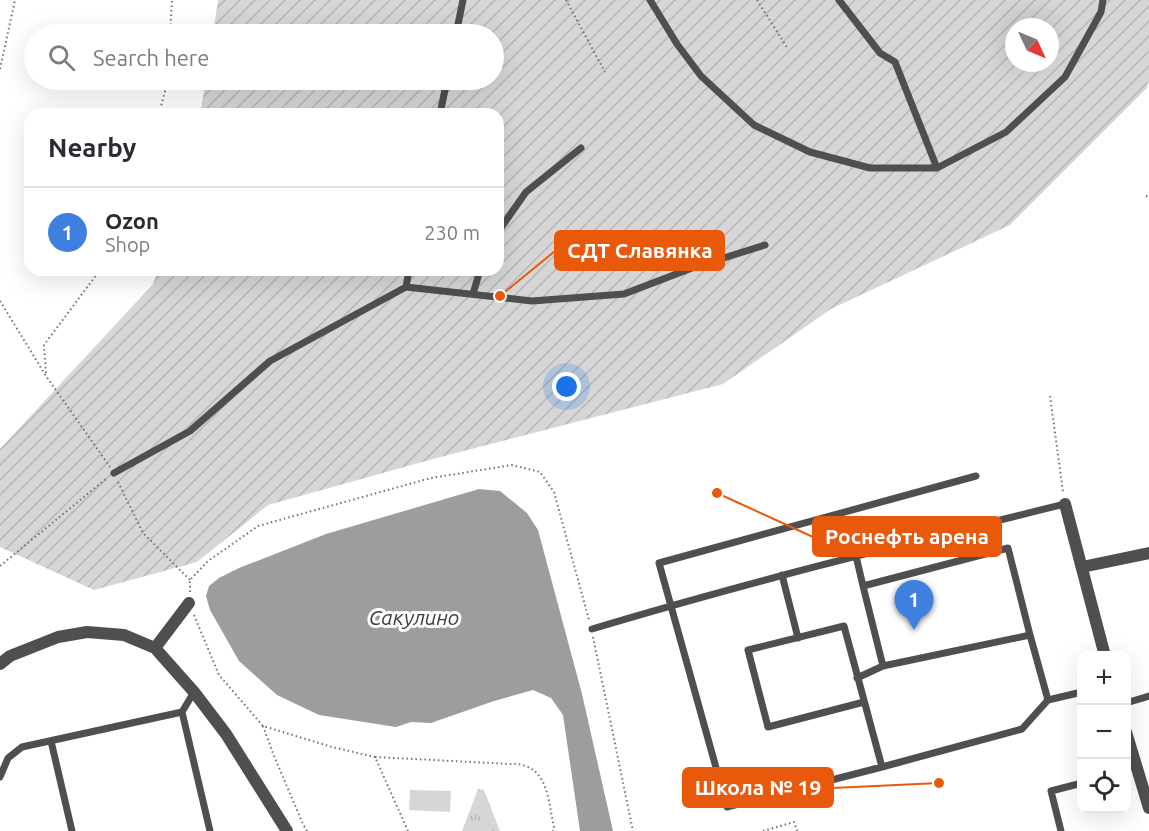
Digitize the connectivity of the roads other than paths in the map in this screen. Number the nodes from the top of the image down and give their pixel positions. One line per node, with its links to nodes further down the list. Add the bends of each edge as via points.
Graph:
1 (463, 0): 5 (lane)
2 (650, 0): 9 (lane, via 701,76 754,125 810,152 870,168)
3 (839, 0): 9 (lane, via 880,53 895,62)
4 (1103, 0): 9 (lane, via 1101,12 1065,77 1006,132)
5 (458, 24)
6 (445, 90): 7 (lane)
7 (441, 108)
8 (580, 148): 10 (lane, via 526,192)
9 (937, 168)
10 (504, 223)
11 (765, 245): 15 (lane, via 624,294 532,301)
12 (408, 276): 14 (lane)
13 (478, 276): 15 (lane)
14 (406, 287): 15 (lane); 16 (lane, via 270,361 190,431)
15 (473, 294)
16 (114, 473)
17 (976, 476): 25 (lane, via 658,563)
18 (1065, 504): 20 (lane); 21 (street)
19 (1149, 552): 21 (street)
20 (856, 556): 22 (lane); 23 (lane)
21 (1082, 567): 30 (street)
22 (782, 576): 25 (lane); 28 (lane)
23 (863, 586): 27 (lane, via 1008,548); 32 (lane)
24 (189, 603): 29 (street)
25 (670, 606): 26 (lane); 42 (lane, via 727,807)
26 (592, 629)
27 (1030, 635): 32 (lane); 37 (lane)
28 (798, 638): 33 (lane, via 844,626); 39 (lane, via 748,650 768,727)
29 (155, 648): 31 (street, via 124,635 87,632 58,637 10,656); 34 (street)
30 (1104, 651)
31 (0, 664)
32 (883, 666): 33 (lane)
33 (857, 678): 39 (lane)
34 (194, 692): 40 (lane); 49 (street, via 226,734)
35 (1077, 693): 37 (lane)
36 (1149, 696): 38 (lane)
37 (1048, 700): 42 (lane, via 1022,729)
38 (1131, 701)
39 (864, 702): 42 (lane)
40 (182, 712): 41 (lane); 48 (lane)
41 (51, 741): 44 (lane, via 22,747 8,758); 47 (lane)
42 (882, 767)
43 (1132, 770): 46 (street)
44 (0, 777)
45 (1077, 784): 50 (lane, via 1051,792)
46 (1149, 808)
47 (72, 831)
48 (210, 831)
49 (287, 831)
50 (1061, 831)

